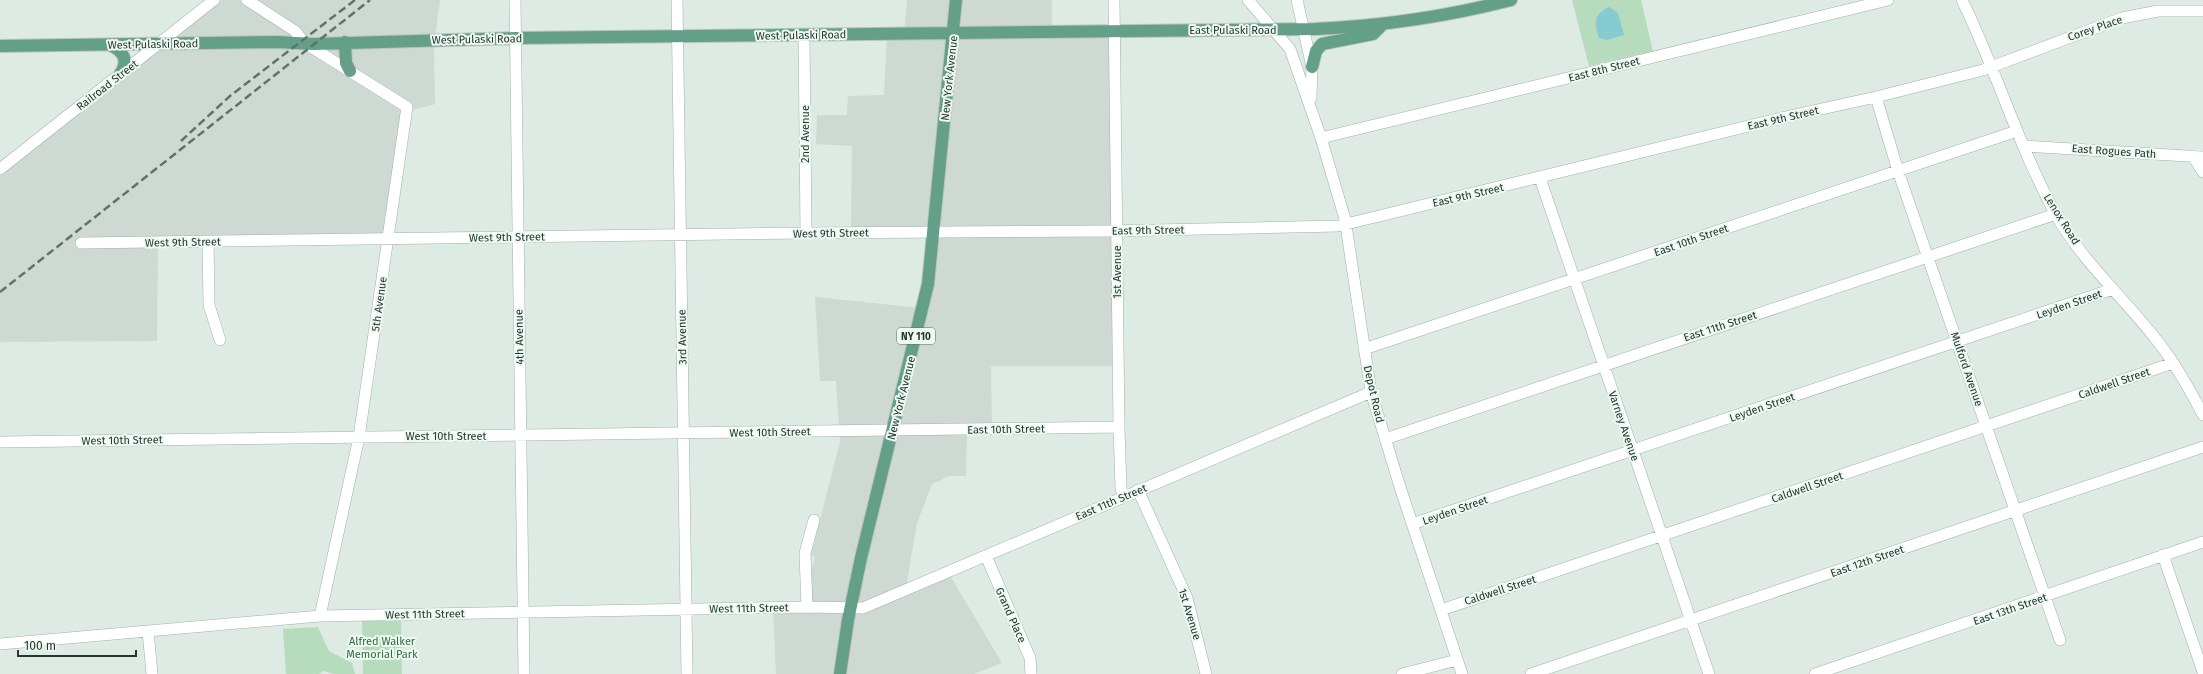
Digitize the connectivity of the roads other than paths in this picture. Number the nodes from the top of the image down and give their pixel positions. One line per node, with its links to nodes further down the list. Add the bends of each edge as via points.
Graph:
1 (214, 0): 24 (street, Railroad Street)
2 (247, 0): 22 (street, 5th Avenue, via 295,31)
3 (515, 0): 20 (street, 4th Avenue)
4 (678, 0): 19 (street, 3rd Avenue)
5 (956, 0): 17 (main road, New York Avenue / NY 110)
6 (1114, 0): 16 (street, 1st Avenue)
7 (1248, 0): 15 (street, Depot Road)
8 (1297, 0): 14 (street, Depot Road)
9 (1511, 0): 13 (main road, East Pulaski Road)
10 (1888, 0): 33 (street, East 8th Street)
11 (1962, 0): 26 (street, Lenox Road)
12 (2203, 11): 26 (street, Corey Place, via 2158,11 2122,18)
13 (1381, 26): 14 (main road, East Pulaski Road); 27 (main road, via 1373,34 1322,44 1316,51)
14 (1305, 29): 15 (main road, East Pulaski Road); 27 (street, Depot Road)
15 (1275, 30): 16 (main road, East Pulaski Road); 31 (street, Depot Road, via 1290,49)
16 (1114, 31): 17 (main road, East Pulaski Road); 42 (street, 1st Avenue)
17 (953, 34): 18 (main road, West Pulaski Road); 43 (main road, New York Avenue / NY 110)
18 (804, 35): 19 (main road, West Pulaski Road); 44 (street, 2nd Avenue)
19 (678, 37): 20 (main road, West Pulaski Road); 45 (street, 3rd Avenue)
20 (516, 38): 21 (main road, West Pulaski Road); 46 (street, 4th Avenue)
21 (345, 42): 22 (main road, West Pulaski Road); 28 (main road, via 346,63)
22 (307, 44): 24 (main road, West Pulaski Road, via 269,42); 28 (street, 5th Avenue)
23 (110, 45): 24 (main road, West Pulaski Road); 25 (main road, West Pulaski Road); 29 (main road, via 118,49 125,58)
24 (159, 45): 29 (street, Railroad Street)
25 (0, 46)
26 (1991, 66): 30 (street, East 9th Street); 32 (street, Lenox Road)
27 (1312, 67): 31 (street, Depot Road)
28 (350, 71): 47 (street, 5th Avenue, via 407,107)
29 (120, 74): 36 (street, Railroad Street)
30 (1876, 97): 37 (street, Mulford Avenue); 39 (street, East 9th Street)
31 (1311, 108): 33 (street, Depot Road)
32 (2017, 131): 34 (street, Lenox Road); 37 (street, East 10th Street)
33 (1321, 138): 41 (street, Depot Road)
34 (2024, 146): 35 (street, East Rogues Path); 40 (street, Lenox Road)
35 (2198, 157): 38 (street)
36 (0, 169)
37 (1898, 171): 50 (street, Mulford Avenue); 51 (street, East 10th Street)
38 (2203, 172)
39 (1540, 178): 41 (street, East 9th Street); 51 (street, Varney Avenue)
40 (2056, 214): 50 (street, East 11th Street); 52 (street, Lenox Road, via 2075,243)
41 (1346, 224): 42 (street, East 9th Street, via 1331,227); 55 (street, Depot Road)
42 (1116, 231): 43 (street, East 9th Street); 61 (street, 1st Avenue)
43 (933, 232): 44 (street, West 9th Street); 62 (main road, New York Avenue / NY 110, via 928,284)
44 (806, 233): 45 (street, West 9th Street)
45 (680, 235): 46 (street, West 9th Street); 63 (street, 3rd Avenue)
46 (518, 237): 47 (street, West 9th Street); 64 (street, 4th Avenue)
47 (389, 238): 48 (street, West 9th Street); 65 (street, 5th Avenue)
48 (208, 241): 49 (street, West 9th Street); 53 (street, via 209,305)
49 (81, 243)
50 (1929, 256): 54 (street, Mulford Avenue); 57 (street, East 11th Street)
51 (1574, 280): 55 (street, East 10th Street); 57 (street, Varney Avenue)
52 (2113, 289): 54 (street, Leyden Street); 56 (street, Lenox Road, via 2156,338)
53 (220, 340)
54 (1958, 341): 60 (street, Mulford Avenue); 69 (street, Leyden Street)
55 (1364, 349): 58 (street, Depot Road)
56 (2173, 363): 59 (street, Lenox Road); 60 (street, Caldwell Street)
57 (1604, 365): 66 (street, East 11th Street); 69 (street, Varney Avenue)
58 (1371, 392): 66 (street, Depot Road); 70 (street, East 11th Street)
59 (2203, 415)
60 (1986, 426): 72 (street, Mulford Avenue); 75 (street, Caldwell Street)
61 (1119, 427): 62 (street, East 10th Street); 71 (street, 1st Avenue, via 1121,489)
62 (892, 431): 63 (street, West 10th Street); 81 (main road, New York Avenue / NY 110)
63 (684, 434): 64 (street, West 10th Street); 82 (street, 3rd Avenue)
64 (520, 435): 65 (street, West 10th Street); 84 (street, 4th Avenue)
65 (359, 437): 67 (street, West 10th Street); 85 (street, 5th Avenue)
66 (1384, 439): 74 (street, Depot Road)
67 (0, 442)
68 (2203, 447): 72 (street, East 12th Street)
69 (1632, 451): 74 (street, Leyden Street); 75 (street, Varney Avenue)
70 (1138, 490): 71 (street, East 11th Street); 97 (street, 1st Avenue, via 1187,598)
71 (1124, 496): 78 (street, East 11th Street)
72 (2015, 510): 79 (street, Mulford Avenue); 86 (street, East 12th Street)
73 (814, 520): 80 (street, via 805,552)
74 (1412, 524): 83 (street, Depot Road)
75 (1663, 536): 83 (street, Caldwell Street); 86 (street, Varney Avenue)
76 (2203, 542): 77 (street, East 13th Street)
77 (2164, 555): 79 (street, East 13th Street); 91 (street)
78 (986, 556): 81 (street, East 11th Street, via 869,606); 96 (street, Grand Place, via 1030,658)
79 (2045, 597): 88 (street, Mulford Avenue); 102 (street, East 13th Street)
80 (807, 607): 81 (street, West 11th Street); 82 (street, West 11th Street)
81 (850, 607): 95 (main road, New York Avenue / NY 110)
82 (686, 609): 84 (street, West 11th Street); 94 (street, 3rd Avenue)
83 (1441, 610): 90 (street, Depot Road)
84 (523, 612): 85 (street, West 11th Street); 93 (street, 4th Avenue)
85 (320, 616): 87 (street, West 11th Street)
86 (1691, 621): 100 (street, East 12th Street); 101 (street, Varney Avenue)
87 (148, 631): 89 (street, West 11th Street); 92 (street)
88 (2060, 640)
89 (0, 644)
90 (1457, 660): 98 (street); 99 (street, Depot Road)
91 (2203, 672)
92 (152, 674)
93 (524, 674)
94 (687, 674)
95 (840, 674)
96 (1031, 674)
97 (1206, 674)
98 (1402, 674)
99 (1462, 674)
100 (1531, 674)
101 (1709, 674)
102 (1815, 674)

